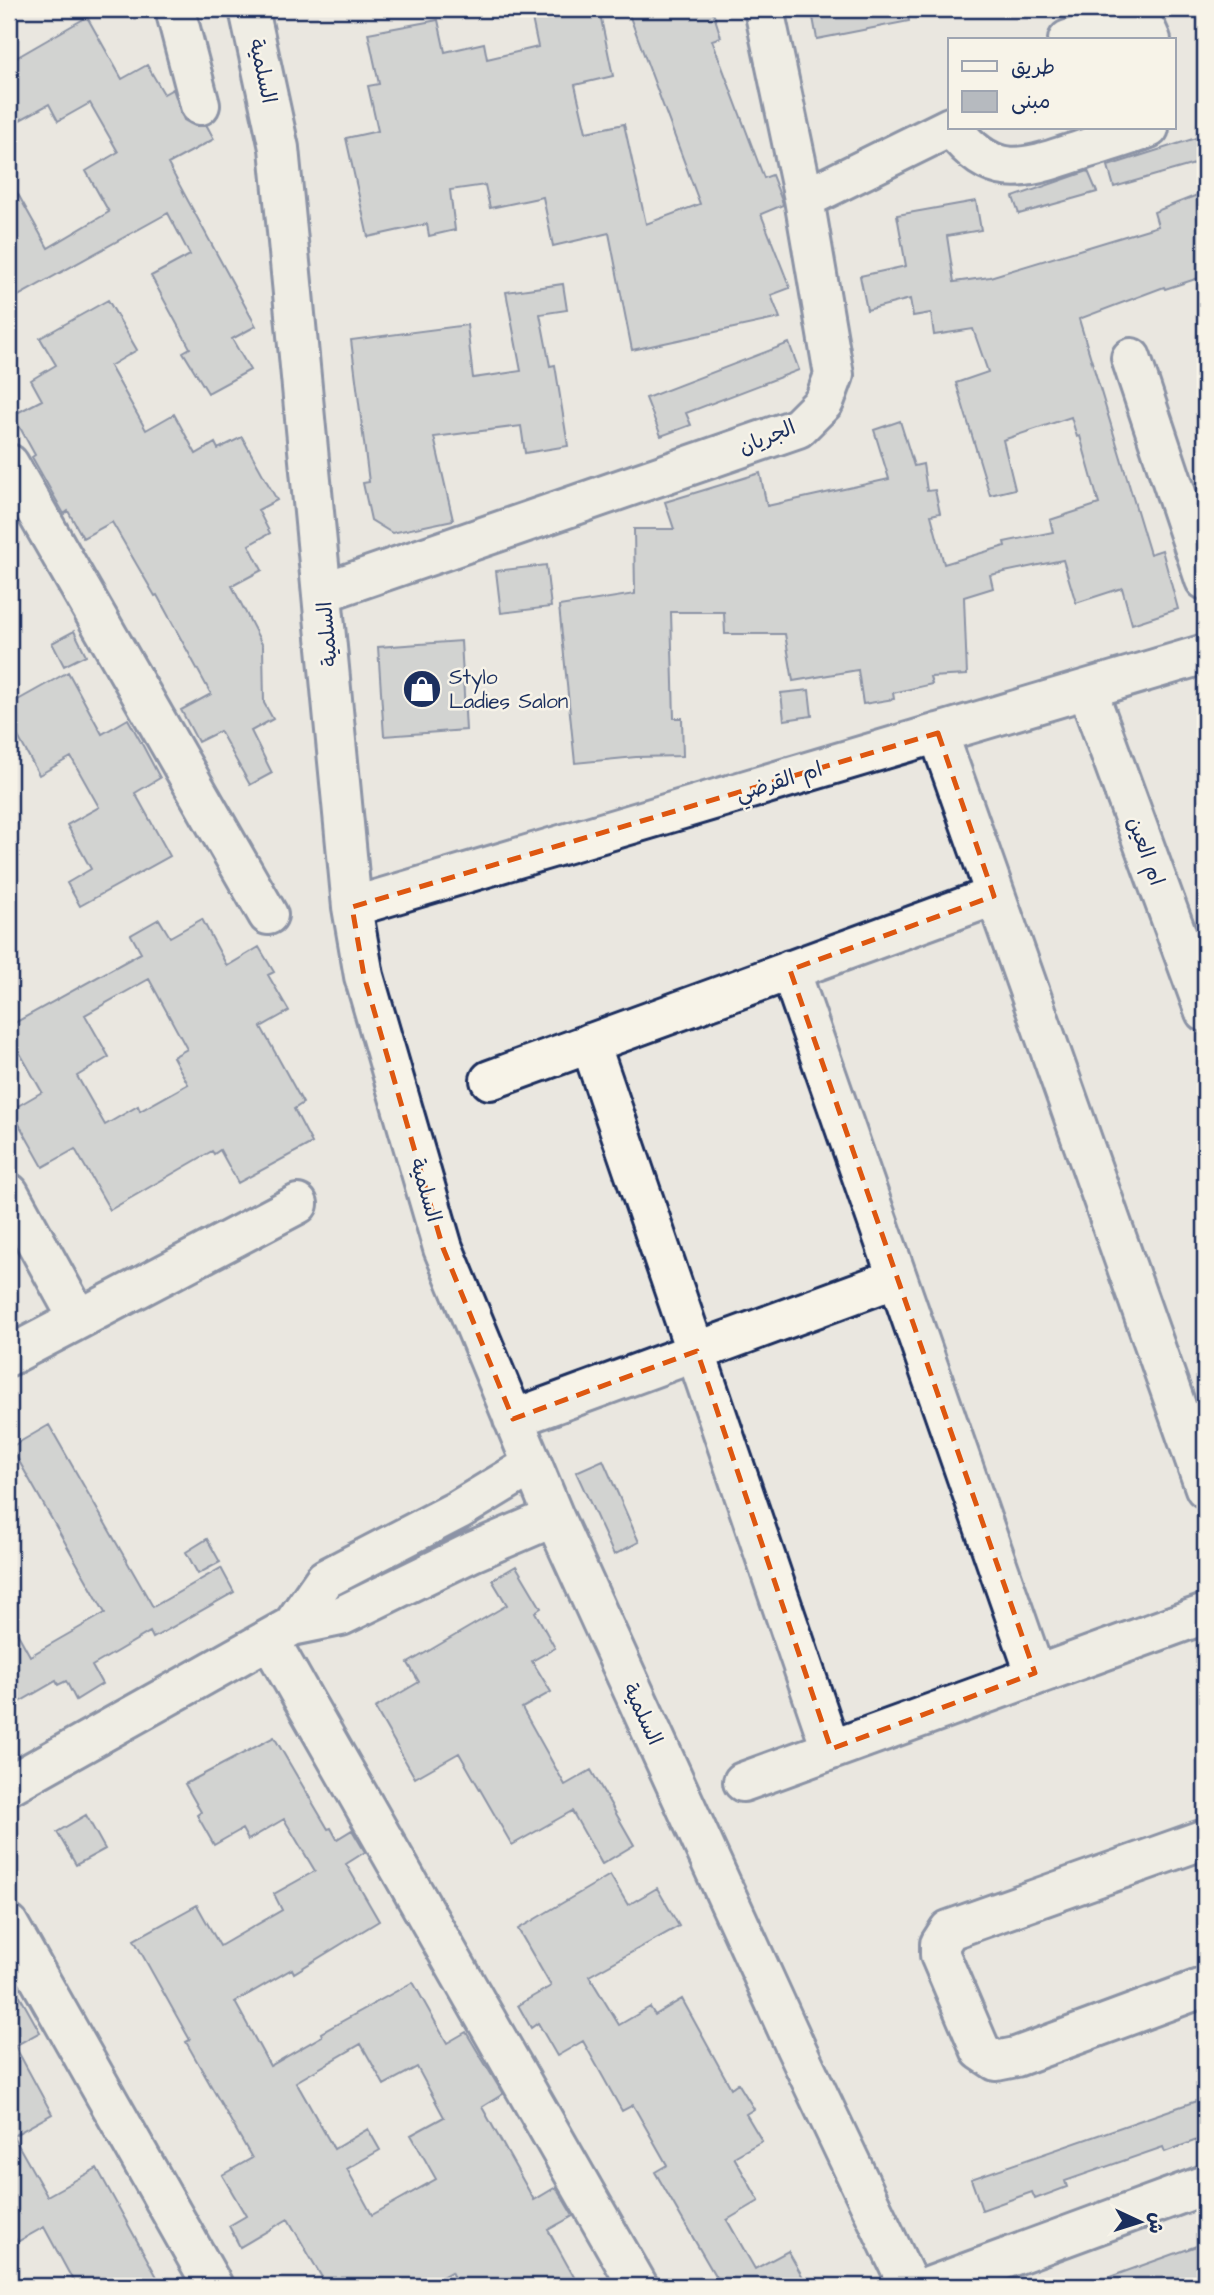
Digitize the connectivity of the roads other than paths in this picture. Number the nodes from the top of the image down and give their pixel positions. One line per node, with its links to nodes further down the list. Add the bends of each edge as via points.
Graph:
1 (175, 9): 6 (street)
2 (249, 9): 14 (street, السلمية, via 279,148)
3 (764, 9): 10 (street, الجريان)
4 (1074, 38): 5 (street, via 1124,21 1147,31)
5 (1150, 38)
6 (200, 105)
7 (948, 128): 10 (street)
8 (953, 130): 9 (street, via 969,149 994,164 1026,169)
9 (1143, 130)
10 (804, 199): 14 (street, الجريان, via 834,375 824,402 798,428)
11 (1131, 358): 13 (street)
12 (9, 464): 20 (street)
13 (1205, 580)
14 (324, 592): 19 (street, السلمية)
15 (1205, 654): 16 (street, ام القرضي)
16 (1087, 689): 17 (street, ام القرضي); 22 (street, ام العين)
17 (938, 733): 18 (street); 19 (street, ام القرضي)
18 (994, 896): 21 (street); 33 (street)
19 (352, 907): 31 (street, السلمية, via 364,976 443,1248)
20 (268, 915)
21 (790, 971): 23 (street); 27 (street)
22 (1205, 1012)
23 (590, 1043): 24 (street); 29 (street)
24 (490, 1080)
25 (9, 1193): 28 (street)
26 (298, 1204): 28 (street)
27 (897, 1278): 29 (street); 37 (street)
28 (78, 1318): 30 (street)
29 (697, 1351): 31 (street); 38 (street)
30 (9, 1356)
31 (513, 1419): 32 (street, السلمية)
32 (532, 1465): 34 (street, السلمية); 36 (street, via 325,1579)
33 (1205, 1488)
34 (554, 1517): 36 (street, via 341,1616); 47 (street, السلمية)
35 (1205, 1614): 37 (street)
36 (280, 1632): 40 (street); 46 (street)
37 (1035, 1673): 38 (street)
38 (831, 1749): 39 (street)
39 (743, 1782)
40 (9, 1785)
41 (1205, 1839): 43 (street, via 949,1930 940,1944 940,1955 981,2051 996,2060 1016,2057)
42 (9, 1925): 45 (street)
43 (1205, 1987)
44 (1205, 2185): 48 (street)
45 (213, 2286)
46 (638, 2286)
47 (909, 2286)
48 (932, 2286)

